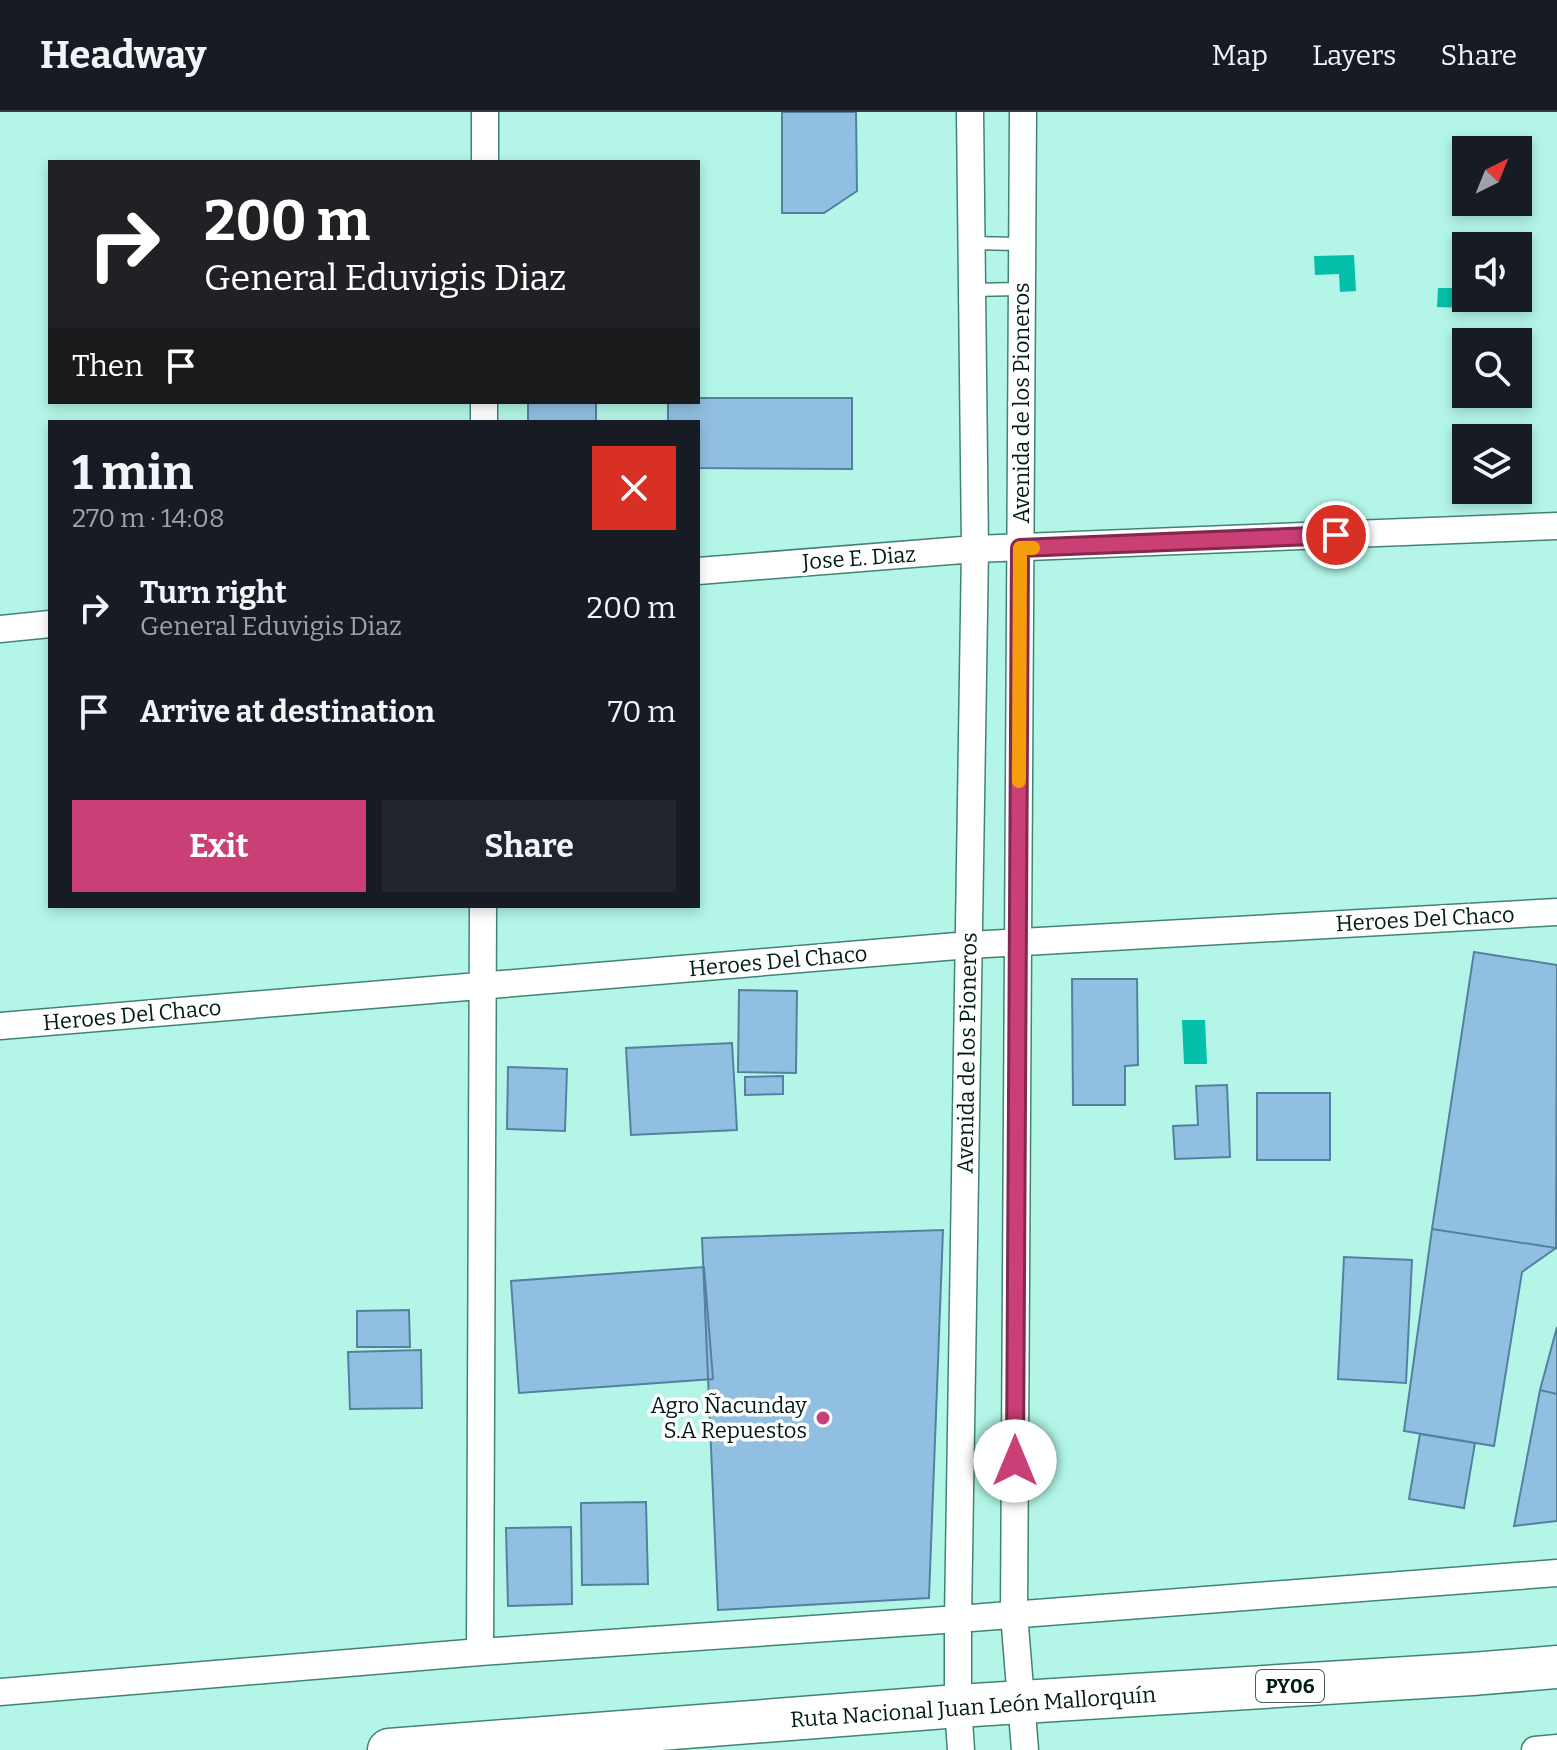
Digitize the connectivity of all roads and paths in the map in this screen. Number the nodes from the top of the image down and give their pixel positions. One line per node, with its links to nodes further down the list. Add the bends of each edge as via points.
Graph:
1 (485, 112): 4 (street)
2 (970, 112): 5 (street, Avenida de los Pioneros)
3 (1023, 112): 6 (street, Avenida de los Pioneros)
4 (485, 160)
5 (972, 243): 6 (lane); 8 (street, Avenida de los Pioneros)
6 (1022, 244): 7 (street, Avenida de los Pioneros)
7 (1022, 289): 8 (lane); 10 (street, Avenida de los Pioneros)
8 (972, 290): 11 (street, Avenida de los Pioneros)
9 (1557, 526): 10 (street, Jose E. Diaz)
10 (1020, 548): 11 (street, Jose E. Diaz); 17 (street, Avenida de los Pioneros)
11 (975, 549): 12 (street, Jose E. Diaz); 18 (street, Avenida de los Pioneros)
12 (700, 571)
13 (48, 624): 14 (street)
14 (0, 629)
15 (483, 908): 19 (street)
16 (1557, 912): 17 (street, Heroes Del Chaco)
17 (1019, 941): 18 (street, Heroes Del Chaco); 22 (street, Avenida de los Pioneros)
18 (969, 945): 19 (street, Heroes Del Chaco); 23 (street, Avenida de los Pioneros)
19 (482, 986): 20 (street, Heroes Del Chaco); 24 (street)
20 (0, 1026)
21 (1557, 1573): 22 (street)
22 (1014, 1614): 23 (street); 27 (street, Avenida de los Pioneros)
23 (958, 1619): 24 (street); 28 (street, Avenida de los Pioneros)
24 (480, 1652): 26 (street)
25 (1557, 1667): 27 (highway, Ruta Nacional Juan León Mallorquín / PY06)
26 (0, 1692)
27 (1022, 1702): 28 (highway, Ruta Nacional Juan León Mallorquín / PY06); 33 (street, Avenida de los Pioneros)
28 (958, 1706): 29 (highway, Ruta Nacional Juan León Mallorquín / PY06); 32 (street, Avenida de los Pioneros)
29 (457, 1748): 31 (highway, Ruta Nacional Juan León Mallorquín / PY06)
30 (1557, 1748): 34 (street)
31 (389, 1750)
32 (961, 1750)
33 (1025, 1750)
34 (1535, 1750)

